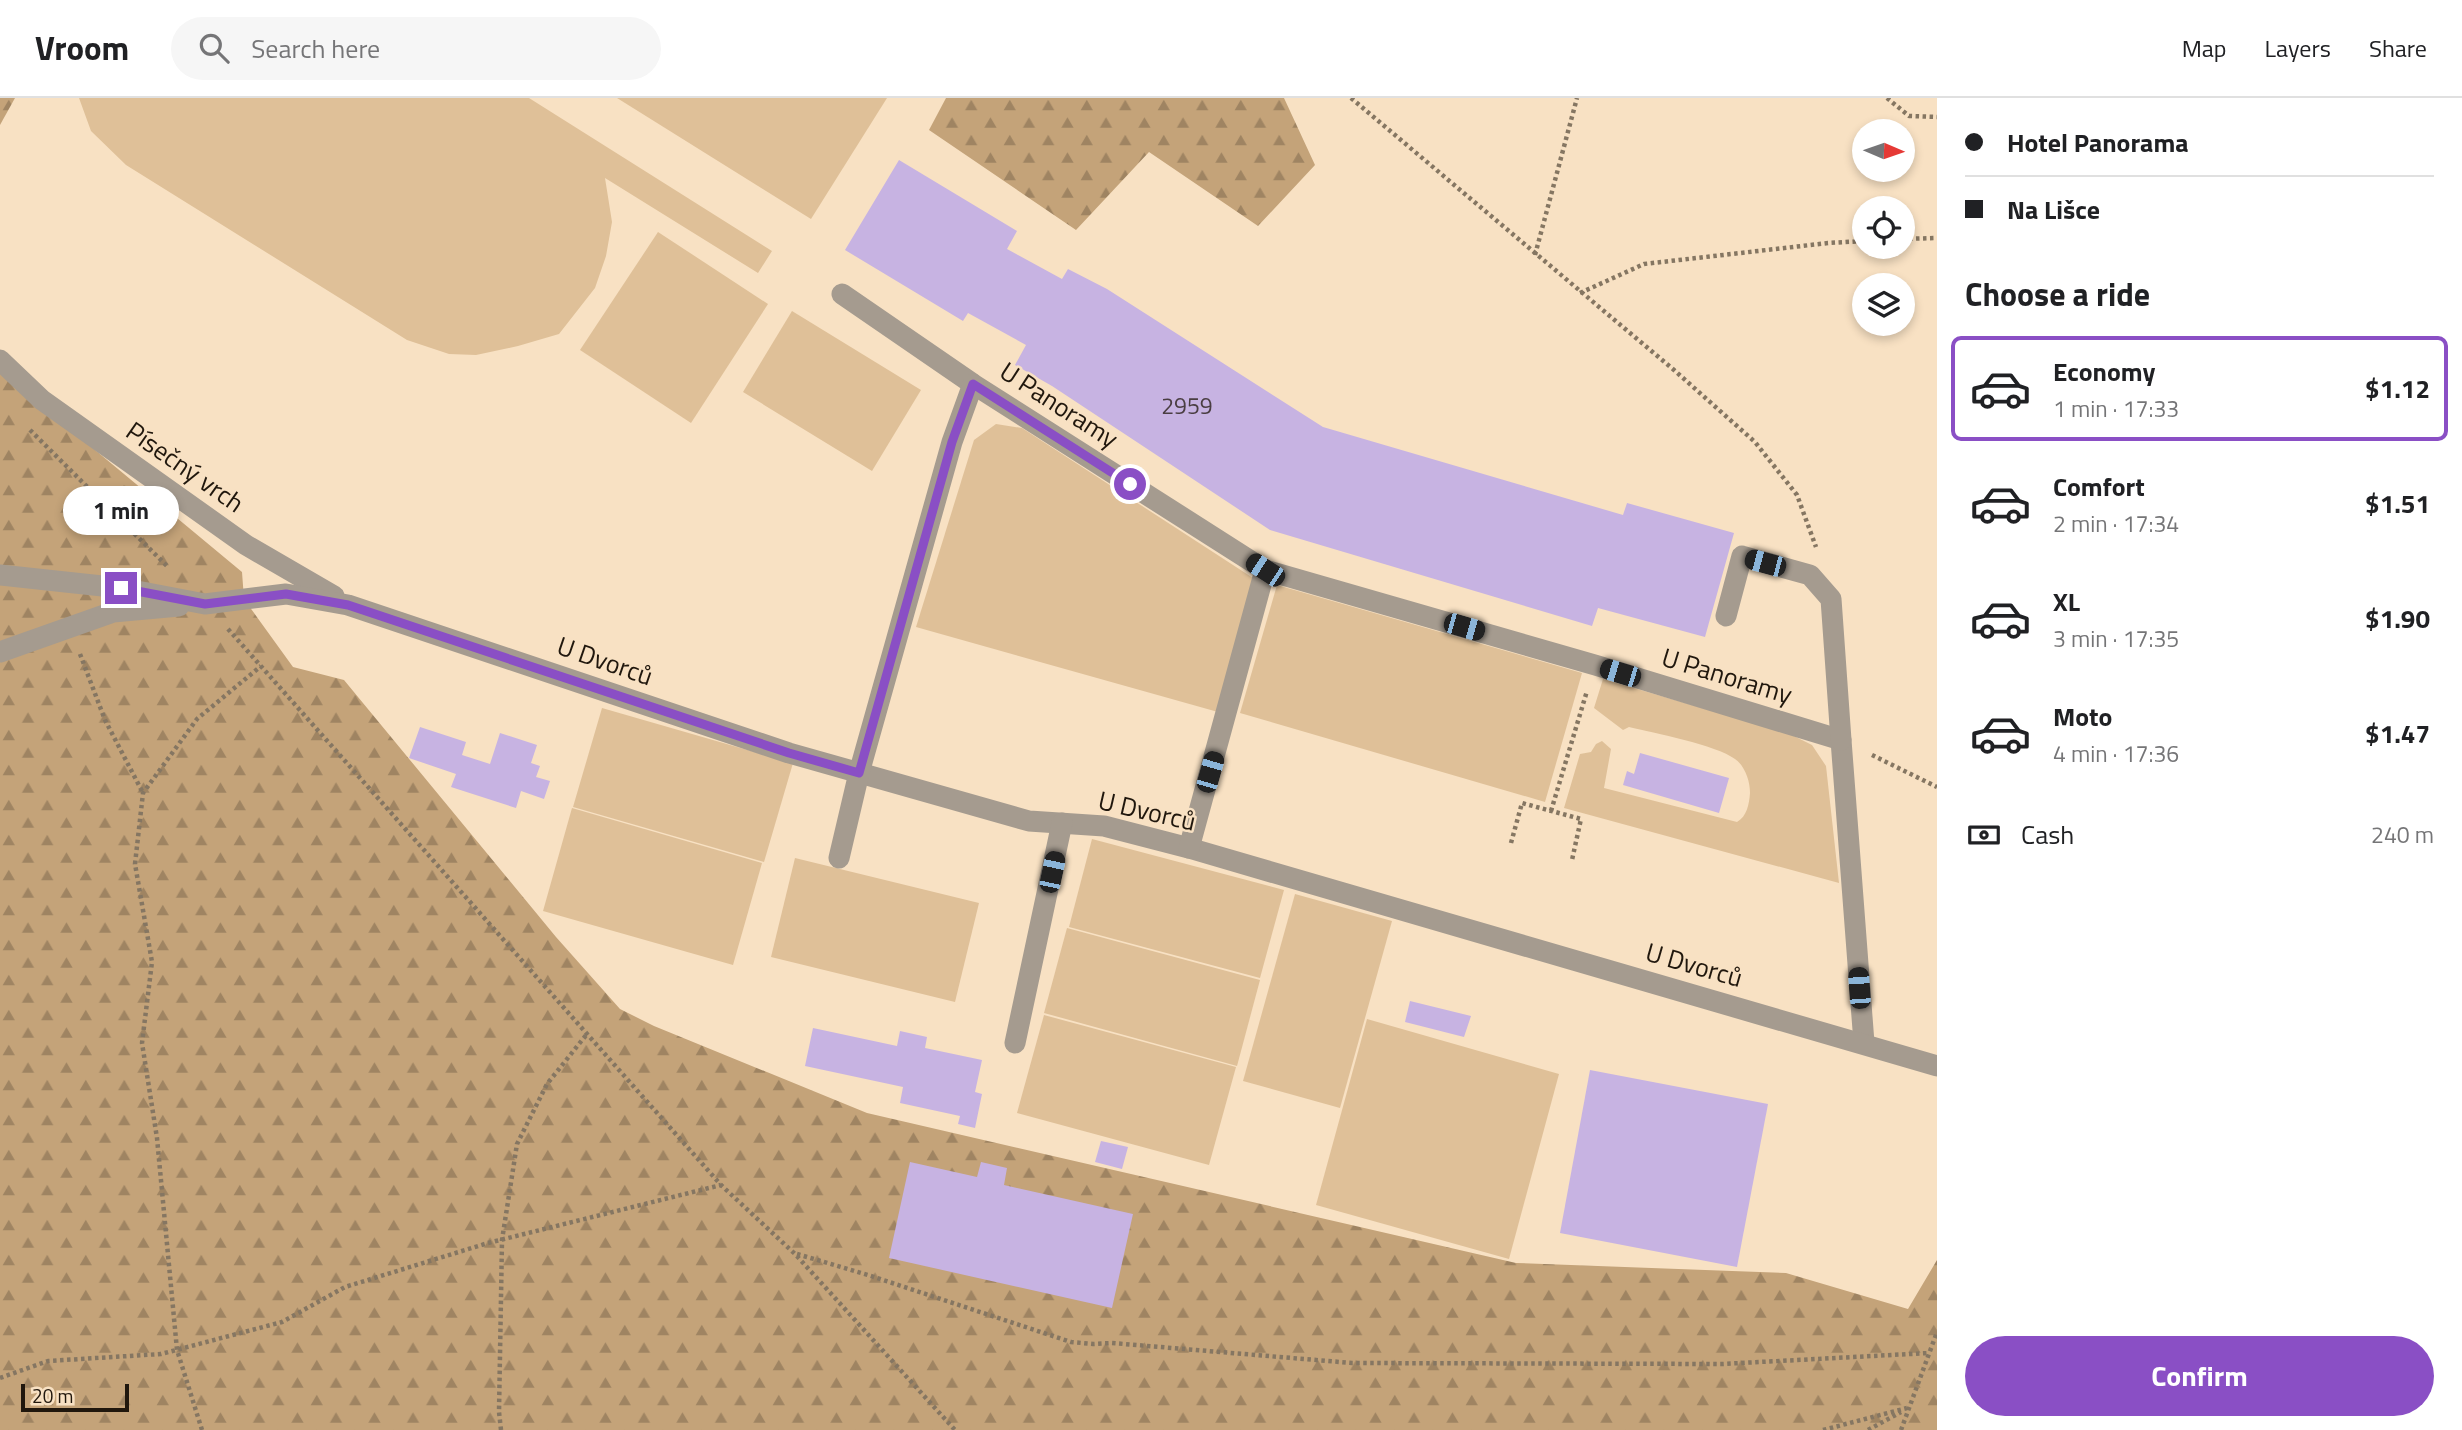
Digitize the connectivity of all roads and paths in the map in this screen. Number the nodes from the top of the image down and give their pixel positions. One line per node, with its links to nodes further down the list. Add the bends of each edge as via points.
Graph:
1 (1351, 98): 8 (path)
2 (1577, 98): 8 (path)
3 (1887, 98): 4 (path, via 1909,116)
4 (1937, 117)
5 (1937, 238): 6 (path)
6 (1915, 239)
7 (1852, 242): 9 (path, via 1644,264)
8 (1535, 255): 9 (path)
9 (1580, 293): 16 (path, via 1755,442 1797,495 1816,545)
10 (842, 294): 12 (street, U Panoramy)
11 (0, 360): 18 (street, Písečný vrch, via 42,400 246,545)
12 (967, 379): 14 (street, U Panoramy); 25 (street)
13 (29, 429): 17 (path)
14 (1265, 570): 24 (street, U Panoramy); 31 (street)
15 (0, 575): 17 (street, via 121,588)
16 (1810, 575): 19 (street, via 1742,556); 24 (street, via 1831,599)
17 (205, 604): 18 (street, via 286,594); 20 (street, via 113,612); 22 (path)
18 (348, 605): 25 (street, U Dvorců)
19 (1726, 616)
20 (70, 627): 21 (street); 27 (path, via 105,720)
21 (0, 653)
22 (261, 666): 27 (path, via 197,719); 34 (path)
23 (1586, 697): 28 (path)
24 (1841, 740): 26 (path); 36 (street)
25 (859, 773): 29 (street, U Dvorců, via 1029,821); 32 (street)
26 (1937, 787)
27 (143, 793): 42 (path, via 135,864 152,961 142,1043 157,1138)
28 (1552, 811): 30 (path, via 1522,803); 33 (path, via 1581,819)
29 (1062, 823): 31 (street, U Dvorců, via 1104,826); 35 (street)
30 (1511, 843)
31 (1189, 848): 36 (street, U Dvorců)
32 (839, 858)
33 (1572, 860)
34 (587, 1034): 38 (path); 39 (path, via 547,1084 517,1144)
35 (1015, 1043)
36 (1864, 1043): 37 (street, U Dvorců)
37 (1937, 1066)
38 (721, 1185): 39 (path); 40 (path)
39 (502, 1240): 42 (path, via 345,1287 282,1322); 47 (path)
40 (795, 1254): 43 (path, via 1071,1342 1093,1344 1352,1363 1722,1364); 48 (path)
41 (1937, 1332): 43 (path)
42 (177, 1350): 44 (path, via 48,1360); 46 (path)
43 (1929, 1353): 45 (path)
44 (0, 1378)
45 (1908, 1408): 49 (path); 50 (path); 51 (path)
46 (202, 1430)
47 (502, 1430)
48 (955, 1430)
49 (1823, 1430)
50 (1868, 1430)
51 (1901, 1430)

